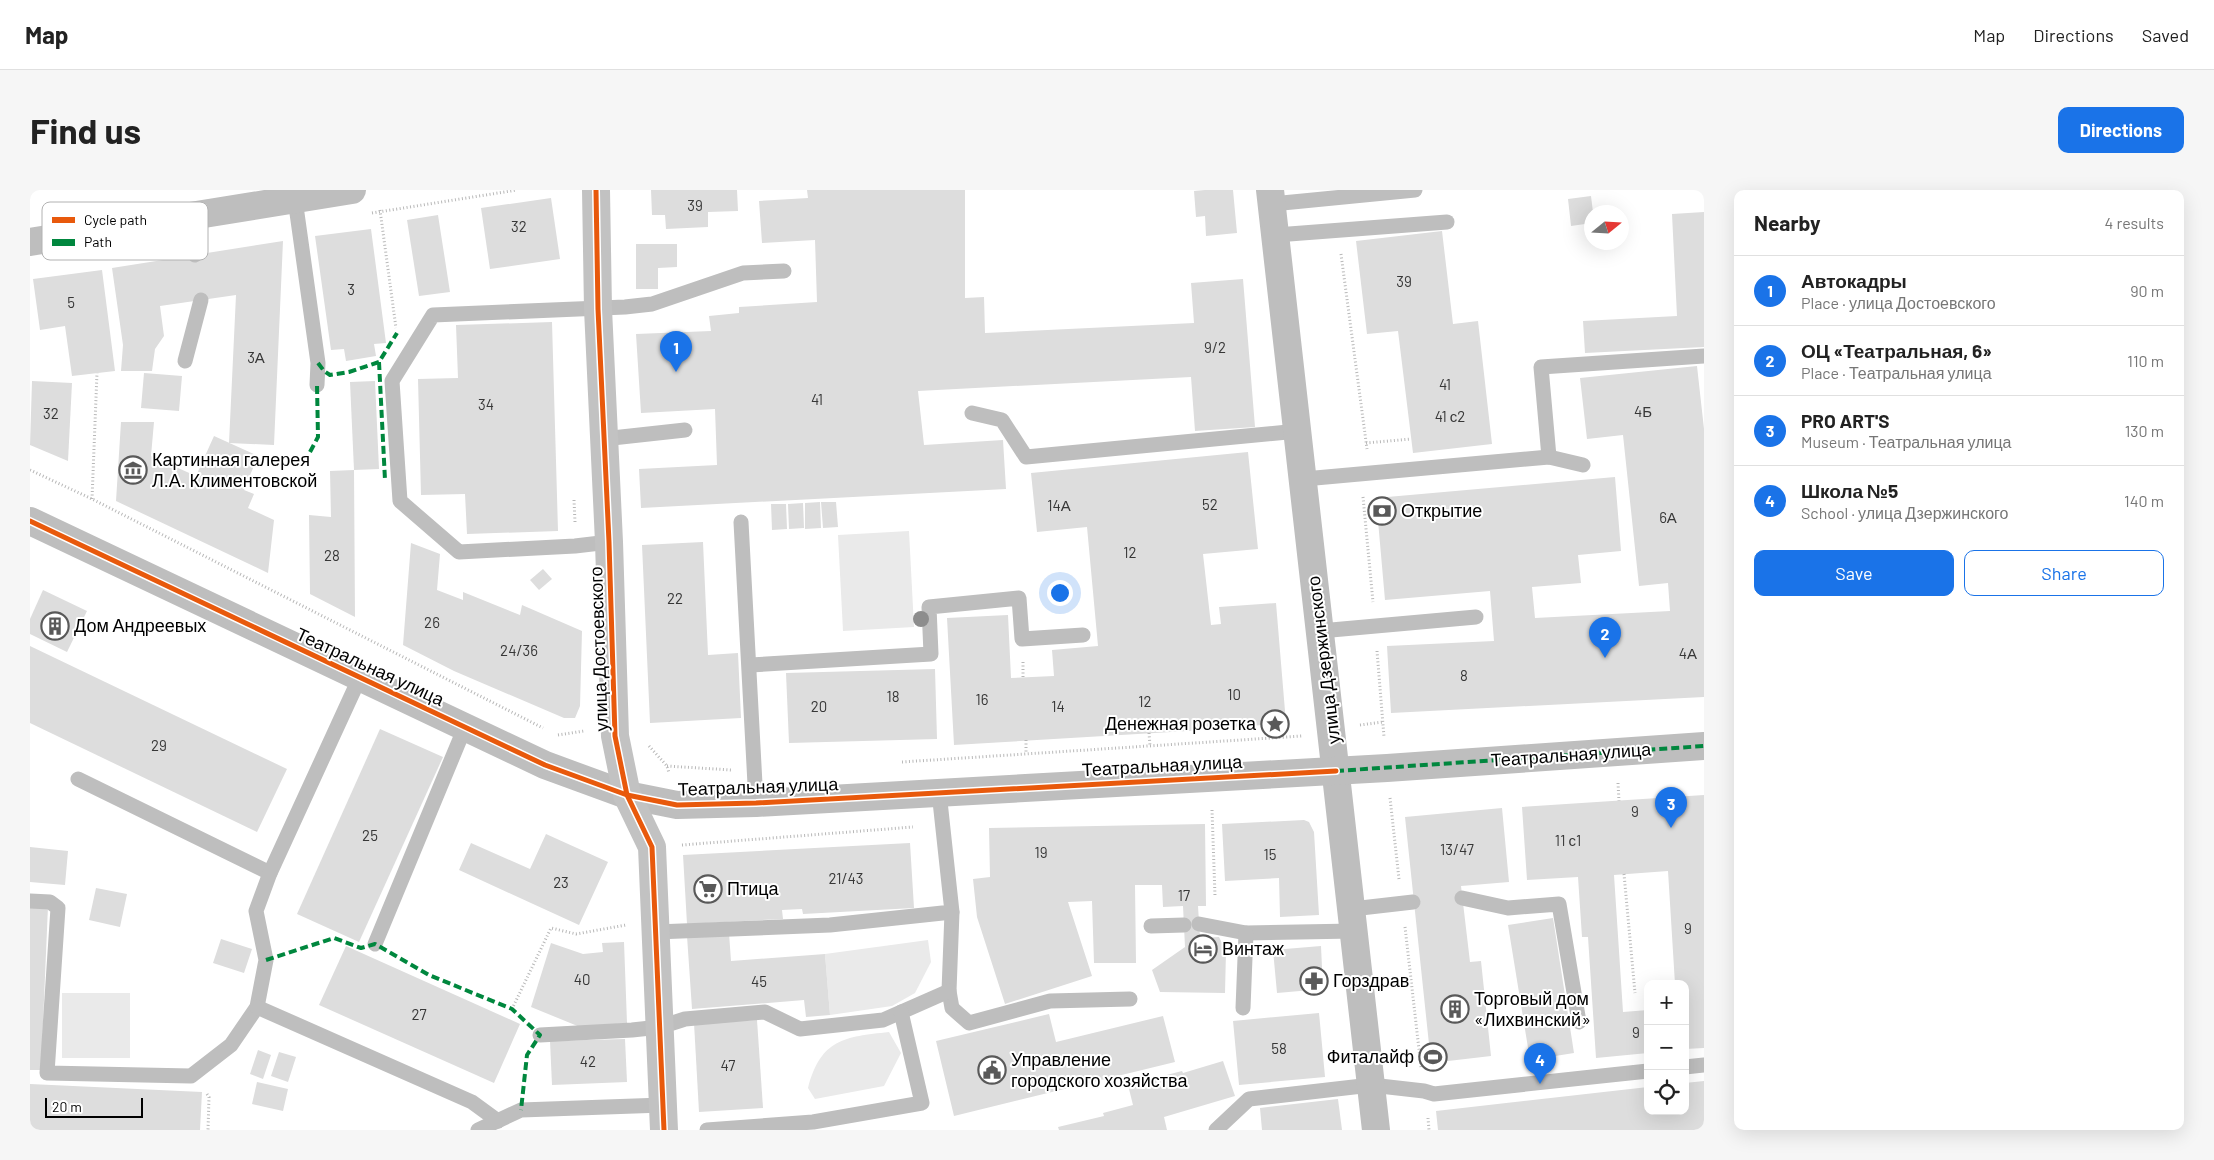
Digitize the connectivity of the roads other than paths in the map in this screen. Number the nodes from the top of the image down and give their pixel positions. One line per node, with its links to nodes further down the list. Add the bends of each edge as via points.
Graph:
1 (352, 190): 5 (street)
2 (596, 190): 11 (street, улица Достоевского)
3 (1415, 190): 4 (lane)
4 (1271, 197): 8 (street, улица Дзержинского)
5 (295, 199): 6 (street); 14 (lane, via 318,363)
6 (208, 213)
7 (1447, 222): 8 (lane)
8 (1276, 235): 17 (street, улица Дзержинского)
9 (784, 271): 11 (lane, via 743,273 652,304)
10 (201, 300): 13 (lane)
11 (598, 309): 18 (street, улица Достоевского); 24 (lane, via 433,315 392,381 400,501 459,552)
12 (1704, 356): 19 (lane, via 1541,367)
13 (185, 361)
14 (317, 385)
15 (972, 413): 17 (lane, via 1002,420 1026,457)
16 (685, 430): 18 (lane)
17 (1298, 431): 21 (street, улица Дзержинского)
18 (603, 439): 24 (street, улица Достоевского)
19 (1549, 457): 20 (lane); 21 (lane)
20 (1583, 465)
21 (1304, 479): 26 (street, улица Дзержинского)
22 (30, 521): 29 (street, Театральная улица)
23 (741, 522): 28 (lane)
24 (609, 542): 35 (street, улица Достоевского, via 615,736)
25 (1476, 617): 26 (lane)
26 (1320, 631): 32 (street, улица Дзержинского)
27 (1083, 635): 28 (lane, via 1022,639 1019,598 929,607 931,654)
28 (750, 665): 36 (lane)
29 (360, 677): 30 (street, Театральная улица); 37 (lane)
30 (465, 727): 35 (street, Театральная улица, via 545,765); 46 (lane)
31 (1704, 746): 32 (street, Театральная улица)
32 (1336, 771): 34 (street, Театральная улица); 42 (street, улица Дзержинского)
33 (78, 778): 37 (lane)
34 (939, 792): 36 (street, Театральная улица); 41 (lane)
35 (627, 795): 36 (street, Театральная улица, via 677,805); 44 (street, улица Достоевского, via 652,847)
36 (756, 803)
37 (270, 873): 49 (lane, via 256,911 266,960)
38 (1462, 898): 52 (lane, via 1508,908 1559,904)
39 (30, 901): 49 (lane, via 50,902 58,908 47,1073 191,1076 230,1045)
40 (1408, 903): 42 (lane)
41 (952, 912): 44 (lane, via 830,925); 47 (lane)
42 (1353, 920): 45 (lane); 58 (street, улица Дзержинского)
43 (1151, 926): 45 (lane, via 1191,924)
44 (656, 932): 53 (street, улица Достоевского)
45 (1246, 933): 50 (lane)
46 (375, 944)
47 (949, 991): 48 (lane, via 952,1008 969,1023 1050,1001); 51 (lane)
48 (1130, 999)
49 (257, 1007): 60 (lane, via 472,1102)
50 (1243, 1008)
51 (901, 1012): 53 (lane, via 883,1020 800,1028 765,1012 685,1019); 62 (lane, via 922,1103 812,1122)
52 (1579, 1022)
53 (660, 1027): 54 (lane); 59 (street, улица Достоевского)
54 (540, 1035)
55 (1704, 1065): 56 (lane)
56 (1689, 1067)
57 (1644, 1071): 58 (lane, via 1434,1094)
58 (1371, 1085): 63 (lane, via 1249,1099); 64 (street, улица Дзержинского)
59 (664, 1117): 60 (lane, via 521,1110)
60 (498, 1120): 61 (lane)
61 (478, 1130)
62 (707, 1130)
63 (1216, 1130)
64 (1376, 1130)

